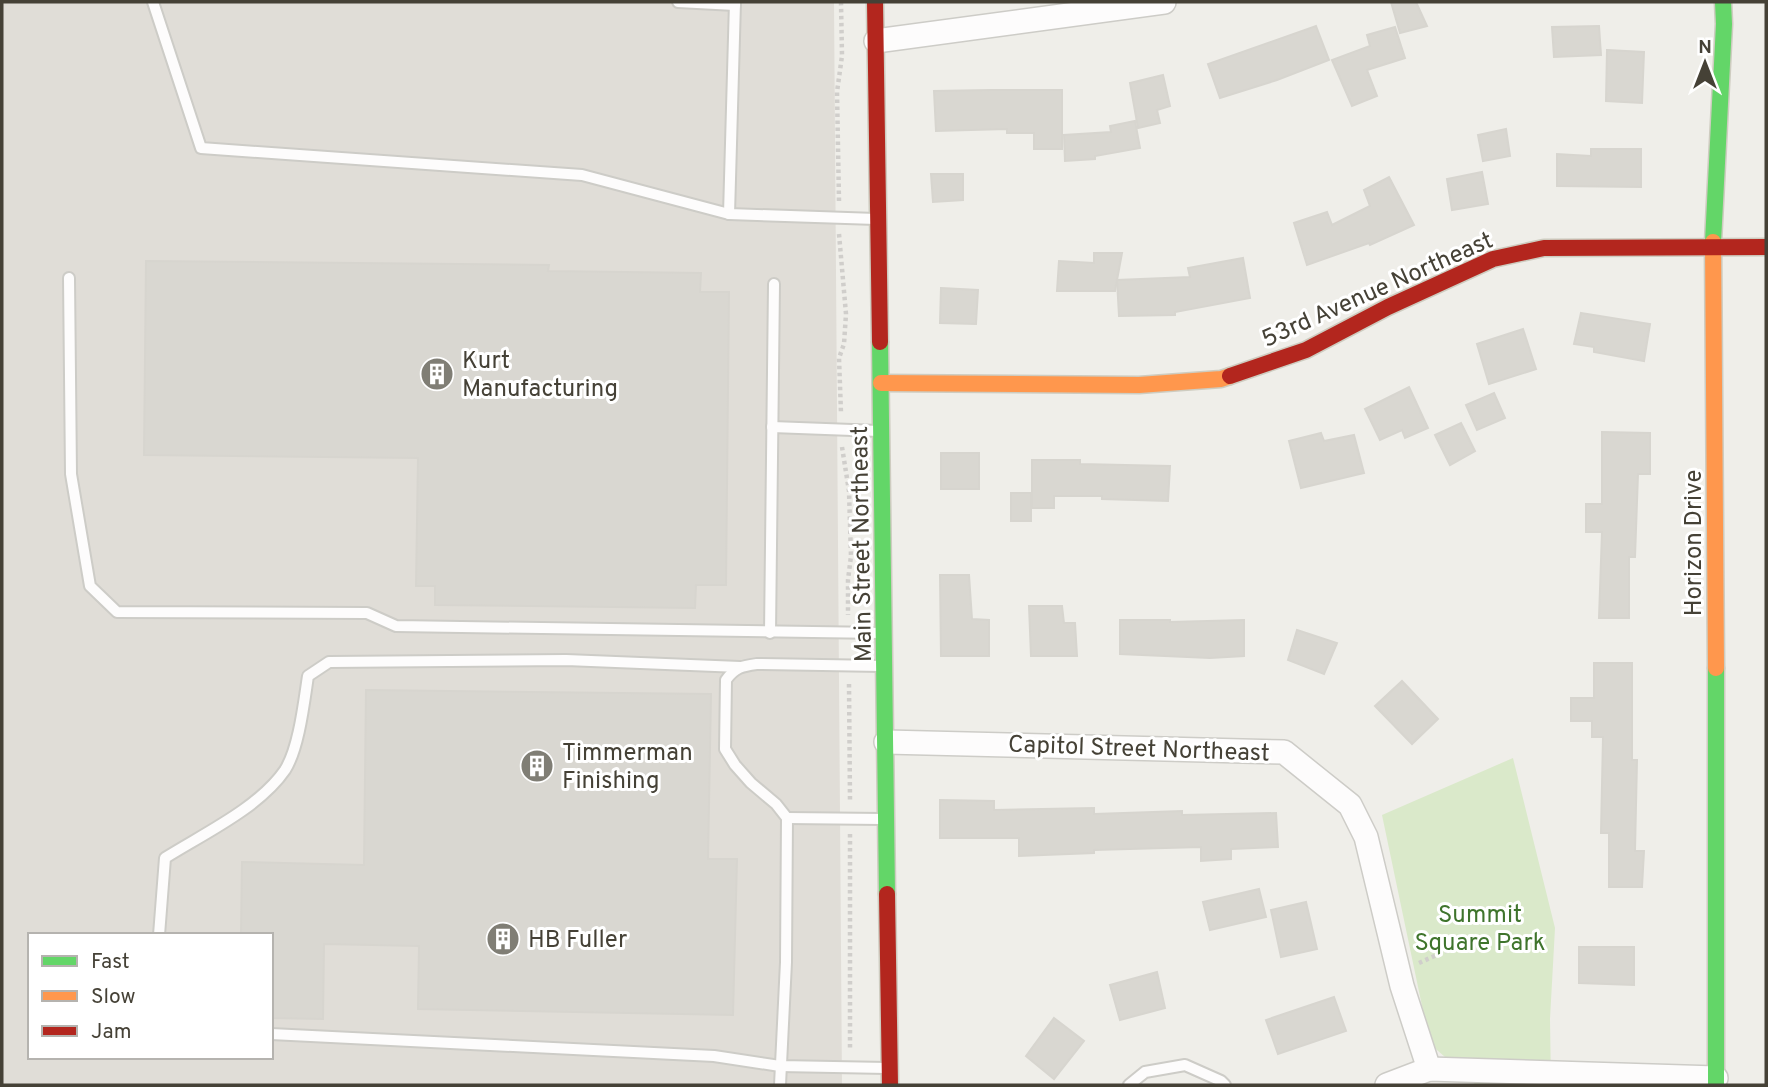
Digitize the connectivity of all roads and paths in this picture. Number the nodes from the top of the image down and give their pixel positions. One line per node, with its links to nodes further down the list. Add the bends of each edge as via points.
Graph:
1 (153, 2): 9 (lane, via 201,148 582,175)
2 (678, 2): 7 (lane)
3 (841, 2): 10 (path)
4 (875, 2): 8 (street, Main Street Northeast)
5 (1164, 2): 8 (street)
6 (1723, 2): 12 (street, Horizon Drive)
7 (735, 3): 9 (lane)
8 (876, 41): 11 (street, Main Street Northeast)
9 (729, 214): 10 (lane)
10 (839, 218): 11 (lane); 18 (path, via 846,314 839,358)
11 (879, 219): 16 (street, Main Street Northeast)
12 (1713, 246): 13 (street, 53rd Avenue Northeast); 16 (street, 53rd Avenue Northeast, via 1544,248 1493,259 1306,350 1221,379 1139,385); 38 (street, Horizon Drive)
13 (1766, 247)
14 (69, 278): 20 (lane, via 71,474 90,586 117,612 368,613 396,626)
15 (774, 284): 17 (lane)
16 (881, 383): 19 (street, Main Street Northeast)
17 (772, 427): 18 (lane); 20 (lane)
18 (841, 430): 19 (lane); 22 (path, via 849,491)
19 (882, 431): 21 (street, Main Street Northeast)
20 (770, 633): 22 (lane)
21 (884, 633): 22 (lane); 24 (street, Main Street Northeast)
22 (848, 634)
23 (849, 666): 24 (lane); 25 (lane); 28 (path)
24 (885, 666): 26 (street, Main Street Northeast)
25 (740, 667): 27 (lane, via 726,680 725,749); 30 (lane, via 566,660 329,662 308,676 286,768 262,796 164,858)
26 (886, 742): 29 (street, Main Street Northeast); 32 (street, Capitol Street Northeast, via 1284,752 1350,805 1366,836)
27 (787, 818): 28 (lane); 34 (lane)
28 (850, 818): 29 (lane); 35 (path)
29 (887, 819): 36 (street, Main Street Northeast)
30 (159, 933)
31 (1477, 939): 32 (path)
32 (1399, 972): 37 (street, Capitol Street Northeast)
33 (273, 1034): 34 (lane, via 714,1056)
34 (780, 1066): 35 (lane); 39 (lane)
35 (850, 1067): 36 (lane)
36 (890, 1068): 40 (street, Main Street Northeast)
37 (1429, 1069): 38 (street); 43 (street)
38 (1716, 1082)
39 (780, 1085)
40 (890, 1085)
41 (1129, 1085): 42 (lane, via 1145,1072 1185,1065)
42 (1225, 1085)
43 (1387, 1085)

